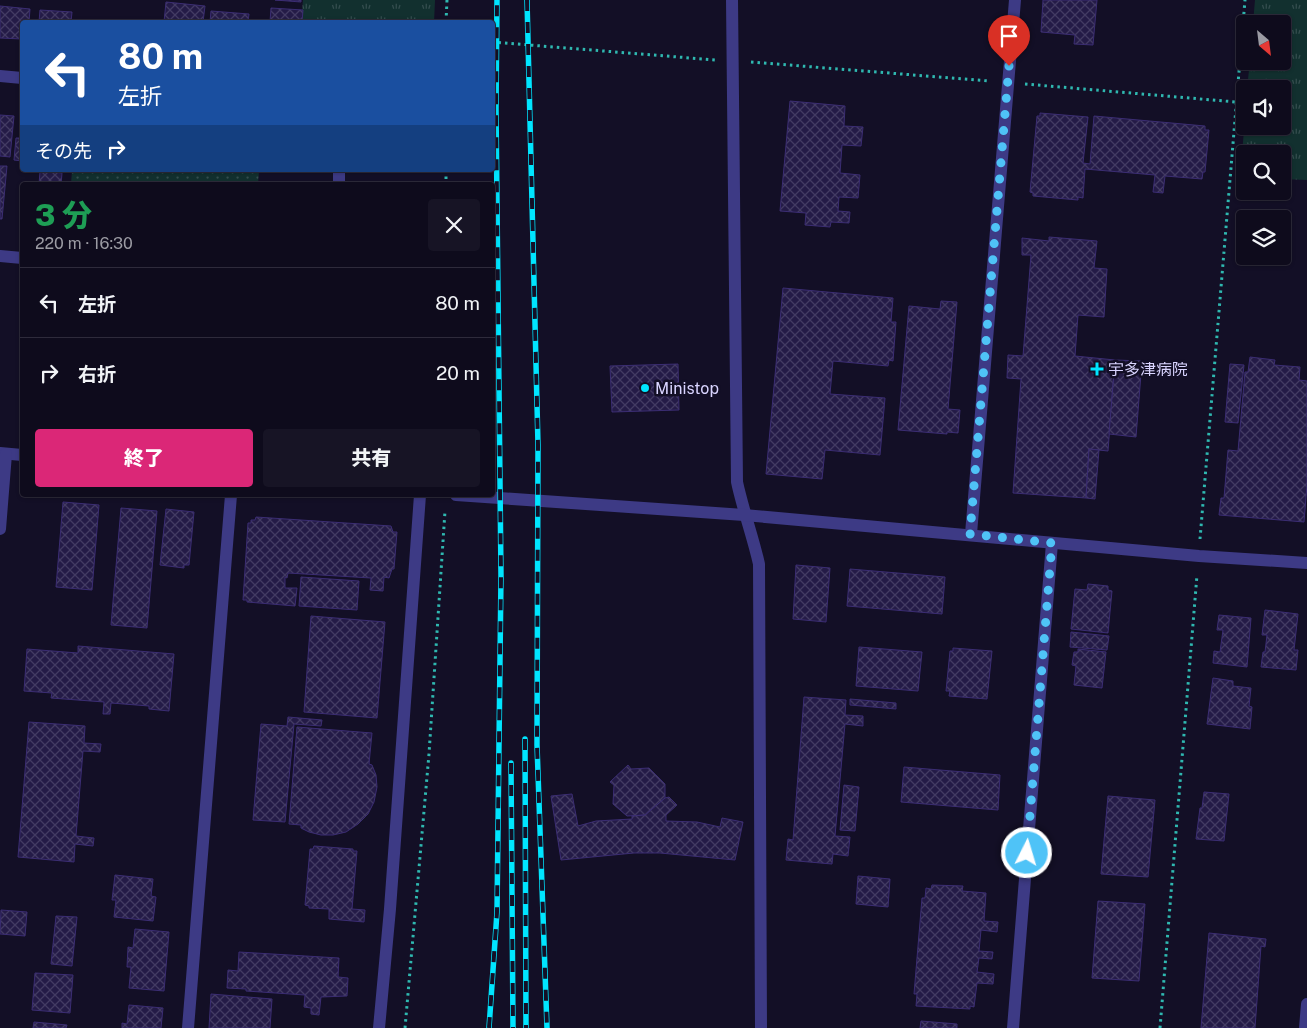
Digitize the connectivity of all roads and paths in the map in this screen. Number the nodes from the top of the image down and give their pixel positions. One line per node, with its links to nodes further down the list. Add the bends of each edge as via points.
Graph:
1 (447, 0): 5 (path)
2 (732, 0): 7 (street)
3 (1015, 0): 11 (street)
4 (1245, 0): 10 (path)
5 (446, 20)
6 (495, 42): 7 (path)
7 (732, 61): 11 (path); 20 (street, via 737,482)
8 (0, 76): 9 (street)
9 (20, 78)
10 (1238, 80)
11 (1008, 82): 12 (path); 23 (street)
12 (1236, 102): 25 (path)
13 (0, 256): 14 (street)
14 (20, 258)
15 (3, 454): 16 (street); 22 (street)
16 (20, 455)
17 (231, 497): 28 (street)
18 (420, 497): 29 (street)
19 (485, 497): 20 (street)
20 (744, 515): 23 (street); 31 (street, via 759,564)
21 (445, 521): 30 (path, via 430,754)
22 (0, 529)
23 (970, 534): 24 (street)
24 (1052, 543): 25 (street); 32 (street)
25 (1199, 556): 26 (street); 33 (path)
26 (1307, 563)
27 (1307, 1004): 34 (street)
28 (188, 1028)
29 (379, 1028)
30 (405, 1028)
31 (761, 1028)
32 (1013, 1028)
33 (1160, 1028)
34 (1305, 1028)

